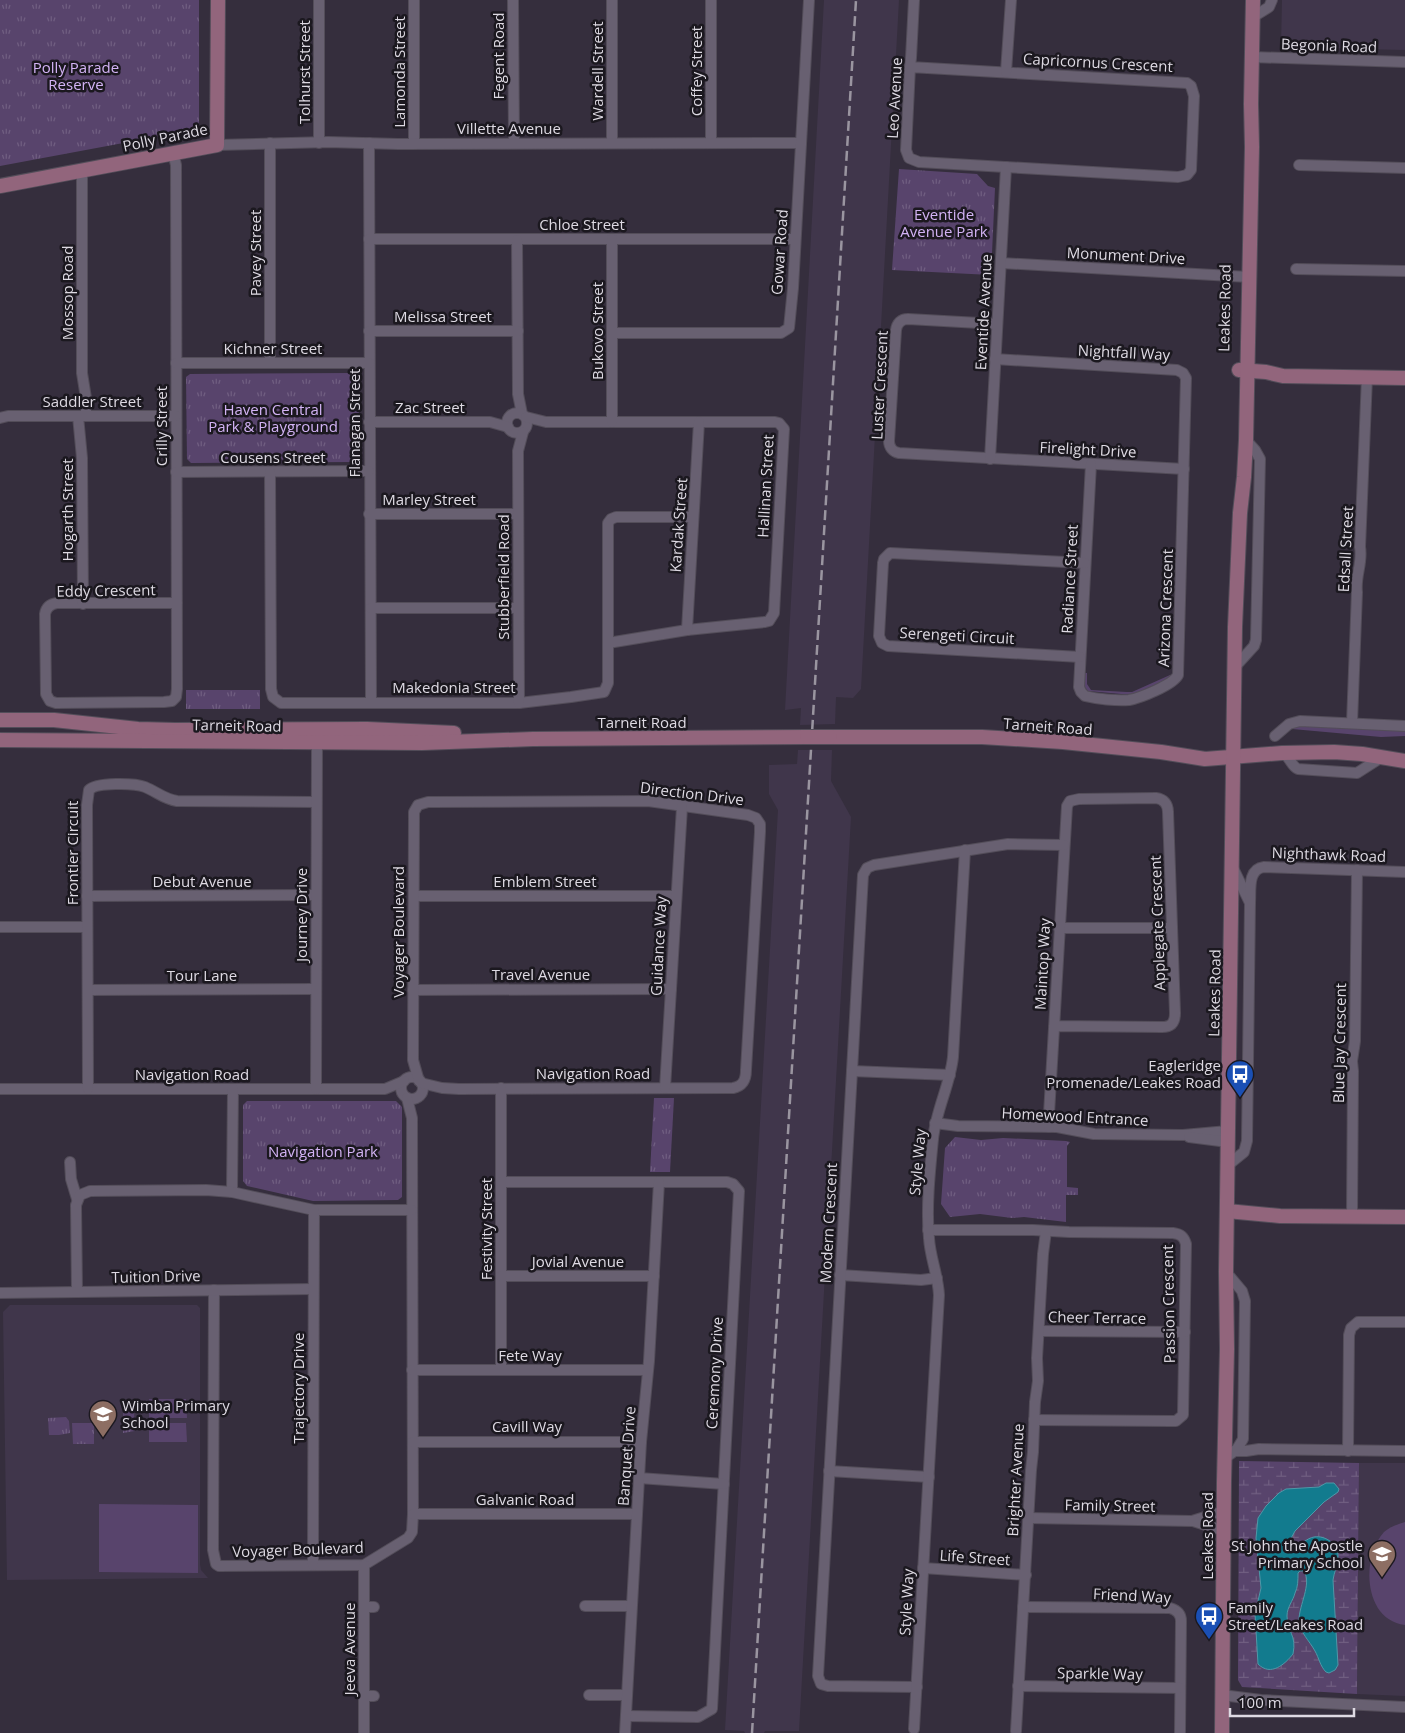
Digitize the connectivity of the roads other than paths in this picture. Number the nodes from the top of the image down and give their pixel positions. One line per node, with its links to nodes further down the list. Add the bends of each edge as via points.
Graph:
1 (218, 0): 25 (street, Polly Parade)
2 (319, 0): 18 (street, Tolhurst Street)
3 (414, 0): 24 (street, Lamonda Street)
4 (513, 0): 20 (street, Fegent Road)
5 (612, 0): 21 (street, Wardell Street)
6 (711, 0): 22 (street, Coffey Street)
7 (809, 0): 23 (street, Gowar Road)
8 (914, 0): 15 (street, Leo Avenue)
9 (1011, 0): 16 (street)
10 (1253, 0): 12 (street, Leakes Road)
11 (1272, 0): 12 (street, via 1269,7)
12 (1253, 17): 13 (street, Leakes Road)
13 (1252, 57): 14 (street, Begonia Road); 39 (street, Leakes Road, via 1252,147)
14 (1405, 62)
15 (910, 67): 16 (street, Capricornus Crescent); 28 (street, Leo Avenue, via 906,150 909,158 919,162)
16 (1006, 72): 28 (street, Capricornus Crescent, via 1187,83 1194,96 1192,167 1184,177)
17 (270, 143): 18 (street, Villette Avenue); 25 (street, Villette Avenue); 46 (street, Pavey Street)
18 (319, 143): 19 (street, Villette Avenue)
19 (369, 143): 24 (street, Villette Avenue); 32 (street, Flanagan Street)
20 (514, 143): 21 (street, Villette Avenue); 24 (street, Villette Avenue)
21 (612, 143): 22 (street, Villette Avenue)
22 (711, 143): 23 (street, Villette Avenue)
23 (801, 143): 34 (street, Gowar Road)
24 (414, 144)
25 (217, 145): 26 (street, Polly Parade)
26 (173, 153): 30 (street, Polly Parade); 45 (street, Crilly Street, via 176,164)
27 (1299, 165): 29 (street)
28 (1006, 167): 36 (street, Eventide Avenue)
29 (1405, 168)
30 (82, 170): 31 (street, Polly Parade); 52 (street, Mossop Road, via 82,373 86,398)
31 (3, 184)
32 (369, 239): 35 (street, Chloe Street); 41 (street, Flanagan Street)
33 (612, 239): 34 (street, Chloe Street); 35 (street, Chloe Street); 43 (street, Bukovo Street)
34 (796, 239): 43 (street, Gowar Road, via 789,328 784,332)
35 (517, 240): 42 (street)
36 (1001, 263): 39 (street, Monument Drive); 40 (street, Eventide Avenue)
37 (1296, 269): 38 (street)
38 (1405, 272)
39 (1245, 277): 48 (street, Leakes Road)
40 (997, 324): 44 (street, Eventide Avenue); 59 (street, Luster Crescent, via 908,319 899,322 890,423 889,444 897,453)
41 (369, 331): 42 (street, Melissa Street); 47 (street, Flanagan Street)
42 (518, 331): 57 (street)
43 (613, 334): 55 (street, Bukovo Street)
44 (995, 359): 59 (street, Eventide Avenue); 61 (street, Nightfall Way, via 1180,371 1186,381)
45 (176, 363): 46 (street, Kichner Street); 53 (street, Crilly Street)
46 (270, 363): 47 (street, Kichner Street)
47 (369, 363): 54 (street, Flanagan Street)
48 (1243, 375): 49 (street, via 1266,372 1283,376); 58 (street, Leakes Road); 65 (street, Leakes Road, via 1237,460)
49 (1368, 377): 50 (street); 83 (street, Edsall Street, via 1361,556 1356,582)
50 (1405, 378)
51 (3, 416): 52 (street, Saddler Street)
52 (82, 416): 53 (street, Saddler Street); 71 (street, Hogarth Street)
53 (176, 416): 63 (street, Crilly Street)
54 (369, 422): 57 (street, Zac Street); 62 (street, Flanagan Street)
55 (612, 422): 56 (street, Hallinan Street); 57 (street, Hallinan Street)
56 (700, 422): 68 (street, Kardak Street); 74 (street, Hallinan Street, via 775,422 782,426 774,613 765,622)
57 (517, 423): 67 (street, Stubberfield Road)
58 (1246, 440): 65 (street, Leakes Road); 77 (street, via 1260,459 1256,640)
59 (990, 459): 60 (street, Firelight Drive)
60 (1091, 464): 61 (street, Firelight Drive); 69 (street, Radiance Street)
61 (1184, 469): 78 (street, Arizona Crescent, via 1177,678 1127,700)
62 (369, 471): 64 (street, Cousens Street); 66 (street, Flanagan Street)
63 (176, 472): 64 (street, Cousens Street); 70 (street, Crilly Street)
64 (270, 472): 80 (street, Makedonia Street, via 273,697 285,703)
65 (1240, 513): 77 (street, Leakes Road)
66 (370, 514): 67 (street, Marley Street); 72 (street, Flanagan Street)
67 (518, 514): 73 (street, Stubberfield Road)
68 (693, 517): 74 (street, Kardak Street); 75 (street, Makedonia Street, via 616,517 608,522)
69 (1085, 563): 76 (street, Radiance Street); 76 (street, Serengeti Circuit, via 890,553 883,563 879,627 880,640 888,646)
70 (177, 603): 71 (street, Eddy Crescent); 79 (street, Crilly Street, via 177,689)
71 (82, 604): 79 (street, Eddy Crescent, via 54,604 46,610 46,694 50,701 164,702)
72 (370, 608): 73 (street); 80 (street, Flanagan Street)
73 (518, 608): 81 (street, Stubberfield Road)
74 (687, 630): 75 (street, Hallinan Street)
75 (608, 643): 81 (street, Makedonia Street, via 608,683 604,692)
76 (1080, 657): 78 (street, Radiance Street, via 1078,684)
77 (1234, 668): 93 (street, Leakes Road)
78 (1082, 694)
79 (174, 699)
80 (371, 702): 81 (street, Makedonia Street)
81 (519, 703)
82 (0, 720): 86 (street, via 54,720 138,729)
83 (1352, 723): 84 (street); 87 (street, via 1295,722)
84 (1405, 726)
85 (332, 729): 86 (street); 88 (street); 90 (street, via 319,736)
86 (215, 730): 90 (street, via 254,734 310,733)
87 (1275, 736)
88 (521, 739): 90 (street, Tarneit Road, via 422,743); 93 (street, Tarneit Road, bridge, via 982,737 1063,742 1205,759)
89 (0, 740): 90 (street, Tarneit Road)
90 (317, 742): 95 (street, Journey Drive)
91 (1282, 754): 92 (street, Tarneit Road, via 1334,752); 92 (street, via 1298,769 1353,773); 93 (street, Tarneit Road)
92 (1382, 757): 94 (street, Tarneit Road)
93 (1227, 758): 101 (street, Leakes Road)
94 (1405, 762)
95 (316, 802): 104 (street, Frontier Circuit, via 177,801 136,785 94,786 87,798); 105 (street, Journey Drive)
96 (1068, 803): 99 (street, Maintop Way); 112 (street, Applegate Crescent, via 1079,798 1146,798 1166,803)
97 (418, 805): 98 (street, Direction Drive, via 428,802 648,801); 106 (street, Voyager Boulevard, via 414,812)
98 (682, 807): 107 (street, Guidance Way); 123 (street, Direction Drive, via 752,816 760,824)
99 (1064, 845): 100 (street, Modern Crescent, via 1008,844); 111 (street, Maintop Way)
100 (965, 850): 119 (street, Modern Crescent, via 874,865 864,872); 120 (street, Style Way)
101 (1231, 864): 108 (street, Leakes Road); 137 (street, Leakes Road)
102 (1357, 870): 103 (street, Nighthawk Road); 108 (street, Nighthawk Road, via 1260,867 1252,878); 147 (street, Blue Jay Crescent)
103 (1405, 872)
104 (87, 896): 105 (street, Debut Avenue); 110 (street, Frontier Circuit)
105 (316, 896): 113 (street, Journey Drive)
106 (414, 896): 107 (street, Emblem Street); 115 (street, Voyager Boulevard)
107 (676, 896): 116 (street, Guidance Way)
108 (1250, 903): 139 (street, via 1247,1140 1244,1152)
109 (0, 927): 110 (street)
110 (87, 927): 114 (street, Frontier Circuit)
111 (1060, 928): 112 (street); 117 (street, Maintop Way)
112 (1172, 928): 117 (street, Applegate Crescent, via 1175,1019 1171,1025 1162,1028)
113 (316, 989): 114 (street, Tour Lane); 124 (street, Journey Drive)
114 (88, 990): 129 (street, Frontier Circuit)
115 (413, 990): 116 (street, Travel Avenue); 118 (street, Voyager Boulevard)
116 (670, 990): 127 (street, Guidance Way)
117 (1054, 1026): 136 (street, Maintop Way)
118 (413, 1060): 121 (street, Voyager Boulevard); 122 (street, Voyager Boulevard)
119 (852, 1070): 120 (street); 152 (street, Modern Crescent)
120 (950, 1076): 135 (street, Style Way)
121 (405, 1080): 122 (street, via 414,1078); 131 (street, Navigation Road); 133 (street, via 402,1089)
122 (420, 1082): 125 (street, Navigation Road); 132 (street, via 423,1087)
123 (743, 1083): 127 (street, Navigation Road, via 732,1088)
124 (316, 1088): 130 (street, Navigation Road); 131 (street, Navigation Road)
125 (442, 1088): 126 (street, Navigation Road); 132 (street, Navigation Road)
126 (501, 1088): 127 (street, Navigation Road); 140 (street, Festivity Street)
127 (665, 1088)
128 (0, 1089): 129 (street, Navigation Road)
129 (88, 1089): 130 (street, Navigation Road)
130 (233, 1089): 142 (street)
131 (384, 1089): 133 (street, Navigation Road)
132 (420, 1095): 133 (street, via 415,1099); 134 (street, Voyager Boulevard)
133 (406, 1097): 134 (street, Voyager Boulevard)
134 (412, 1118): 145 (street, Voyager Boulevard)
135 (935, 1123): 136 (street, Homewood Entrance); 149 (street, Style Way)
136 (1049, 1127): 137 (street, Homewood Entrance, via 1094,1134 1183,1135 1210,1141)
137 (1228, 1137): 139 (street, Leakes Road)
138 (70, 1162): 143 (street, via 71,1179)
139 (1228, 1165): 146 (street, Leakes Road)
140 (501, 1182): 141 (street, Ceremony Drive); 153 (street, Festivity Street)
141 (659, 1182): 154 (street, Banquet Drive); 177 (street, Ceremony Drive, via 727,1182 739,1191)
142 (232, 1192): 143 (street, via 90,1191); 144 (street)
143 (78, 1199): 159 (street)
144 (314, 1210): 145 (street); 156 (street, Trajectory Drive)
145 (412, 1210): 163 (street, Voyager Boulevard)
146 (1227, 1216): 147 (street, via 1256,1220 1280,1216); 151 (street, Leakes Road)
147 (1352, 1217): 148 (street)
148 (1405, 1218)
149 (928, 1230): 150 (street, Passion Crescent); 155 (street, Style Way)
150 (1046, 1231): 161 (street, Brighter Avenue); 162 (street, Passion Crescent, via 1174,1233 1182,1236 1186,1244)
151 (1226, 1272): 167 (street, Leakes Road, via 1242,1291 1245,1301); 173 (street, Leakes Road)
152 (840, 1275): 155 (street); 174 (street, Modern Crescent)
153 (502, 1276): 154 (street, Jovial Avenue); 164 (street, Festivity Street)
154 (654, 1276): 165 (street, Banquet Drive)
155 (937, 1278): 175 (street, Style Way, via 939,1295)
156 (313, 1289): 157 (street, Tuition Drive); 184 (street, Trajectory Drive)
157 (214, 1290): 159 (street, Tuition Drive); 184 (street, Voyager Boulevard, via 214,1559 219,1566)
158 (0, 1292): 159 (street, Tuition Drive)
159 (77, 1292)
160 (1405, 1322): 171 (street, via 1361,1322 1351,1328)
161 (1038, 1331): 162 (street, Cheer Terrace); 166 (street, Brighter Avenue)
162 (1185, 1332): 166 (street, Passion Crescent, via 1184,1411 1176,1421)
163 (412, 1370): 164 (street, Fete Way); 168 (street, Voyager Boulevard)
164 (501, 1370): 165 (street, Fete Way)
165 (648, 1370): 169 (street, Banquet Drive)
166 (1034, 1420): 181 (street, Brighter Avenue)
167 (1244, 1434): 170 (street, via 1251,1446); 173 (street, Leakes Road, via 1240,1445)
168 (413, 1442): 169 (street, Cavill Way); 179 (street, Voyager Boulevard)
169 (641, 1442): 176 (street, Banquet Drive)
170 (1259, 1449): 171 (street); 173 (street)
171 (1348, 1451): 172 (street)
172 (1405, 1451)
173 (1230, 1455): 178 (street, Leakes Road)
174 (829, 1472): 175 (street); 192 (street, Modern Crescent, via 818,1679 828,1686)
175 (929, 1477): 186 (street, Style Way)
176 (639, 1478): 177 (street); 180 (street, Banquet Drive)
177 (724, 1484): 198 (street, Ceremony Drive, via 712,1709 698,1717)
178 (1224, 1511): 182 (street, Family Street); 183 (street, Leakes Road)
179 (413, 1514): 180 (street, Galvanic Road); 185 (street, Voyager Boulevard, via 412,1532 408,1538)
180 (637, 1514): 189 (street, Banquet Drive)
181 (1028, 1518): 182 (street, Family Street); 187 (street, Brighter Avenue)
182 (1192, 1521): 183 (street, Family Street)
183 (1224, 1531): 196 (street, Leakes Road)
184 (313, 1565): 185 (street, Voyager Boulevard)
185 (364, 1565): 202 (street, Jeeva Avenue, via 369,1607 369,1696)
186 (923, 1568): 187 (street, Life Street); 192 (street, Style Way)
187 (1026, 1575): 190 (street, Brighter Avenue)
188 (585, 1606): 189 (street)
189 (631, 1606): 195 (street, Banquet Drive)
190 (1023, 1607): 191 (street, Brighter Avenue); 193 (street, Friend Way, via 1174,1610 1181,1621)
191 (1018, 1686): 193 (street, Sparkle Way); 200 (street, Brighter Avenue)
192 (917, 1687): 199 (street, Style Way)
193 (1180, 1688): 201 (street, Friend Way)
194 (589, 1695): 195 (street)
195 (626, 1695): 198 (street, Banquet Drive)
196 (1222, 1699): 197 (street, via 1241,1703 1261,1700); 204 (street, Leakes Road)
197 (1405, 1707)
198 (626, 1716): 203 (street, Banquet Drive)
199 (914, 1729)
200 (1016, 1731)
201 (1180, 1732)
202 (364, 1733)
203 (625, 1733)
204 (1222, 1733)

